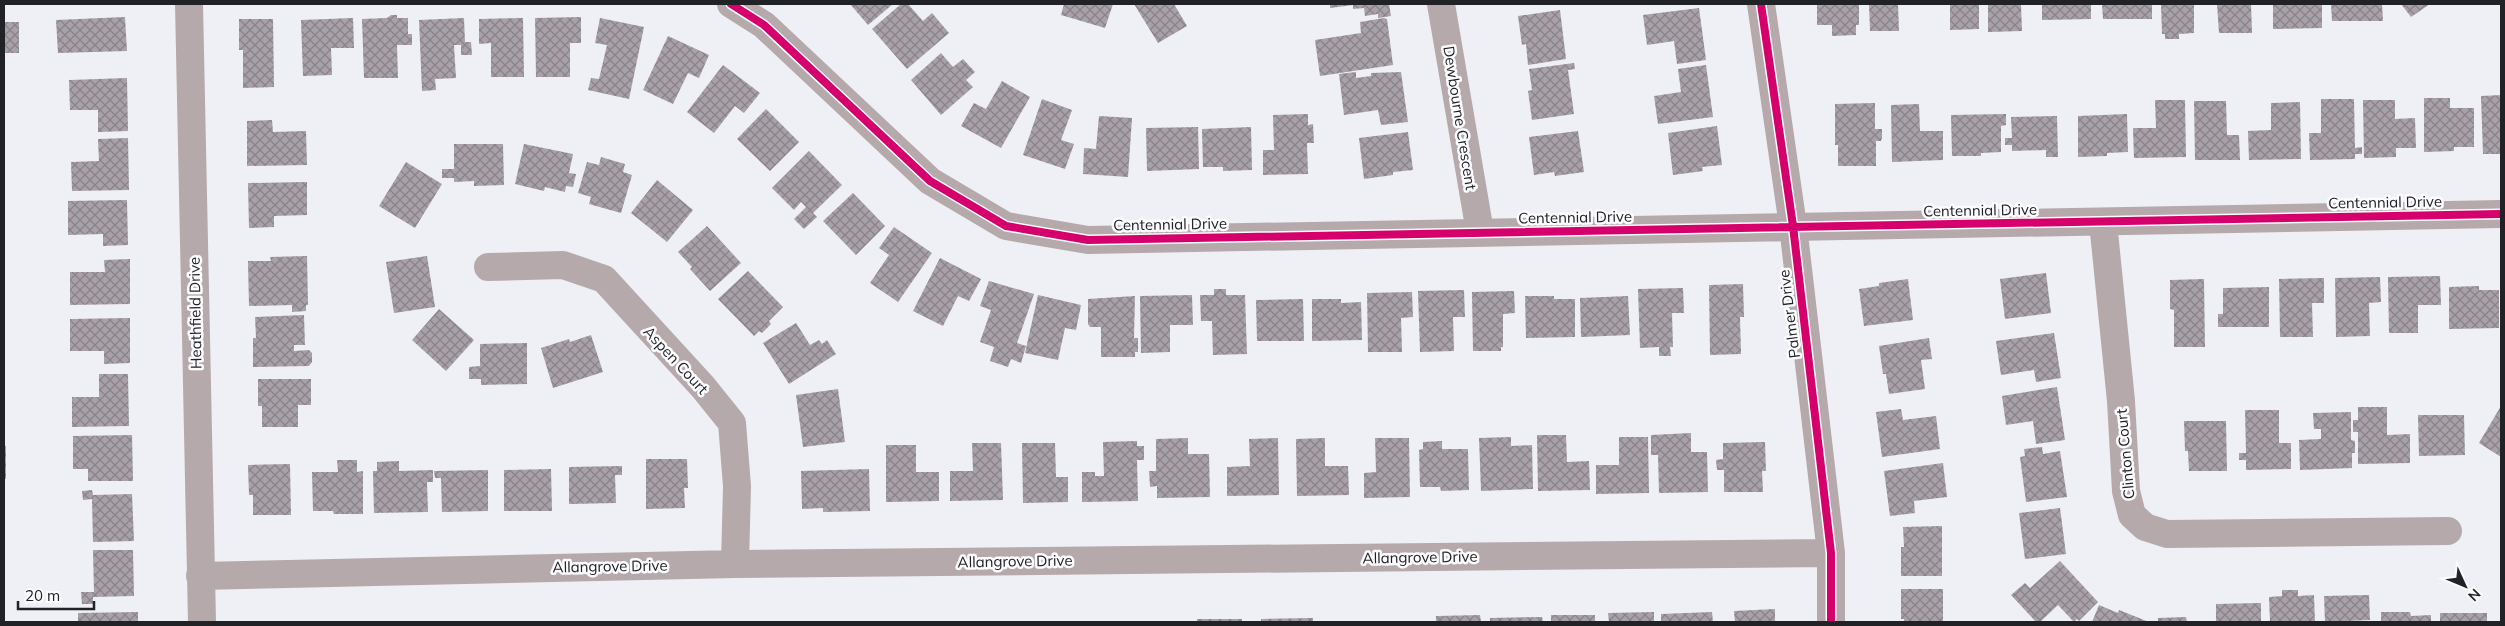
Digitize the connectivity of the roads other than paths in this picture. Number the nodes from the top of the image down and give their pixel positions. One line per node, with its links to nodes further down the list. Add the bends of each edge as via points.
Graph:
1 (189, 4): 13 (street, Heathfield Drive)
2 (731, 4): 8 (street, Centennial Drive, via 764,25 930,181 1006,226 1088,240)
3 (1441, 4): 8 (street, Dewbourne Crescent)
4 (1761, 4): 7 (street, Palmer Drive)
5 (2501, 214): 6 (street, Centennial Drive)
6 (2103, 222): 7 (street, Centennial Drive); 10 (street, Clinton Court, via 2121,401 2126,490 2132,515 2145,527 2167,534)
7 (1793, 226): 8 (street, Centennial Drive); 11 (street, Palmer Drive)
8 (1480, 232)
9 (488, 267): 12 (street, Aspen Court, via 563,266 604,280 703,387 732,423 737,486)
10 (2448, 531)
11 (1831, 553): 12 (street, Allangrove Drive); 15 (street, Palmer Drive)
12 (735, 564): 13 (street, Allangrove Drive)
13 (200, 576): 14 (street, Heathfield Drive)
14 (202, 622)
15 (1831, 622)

